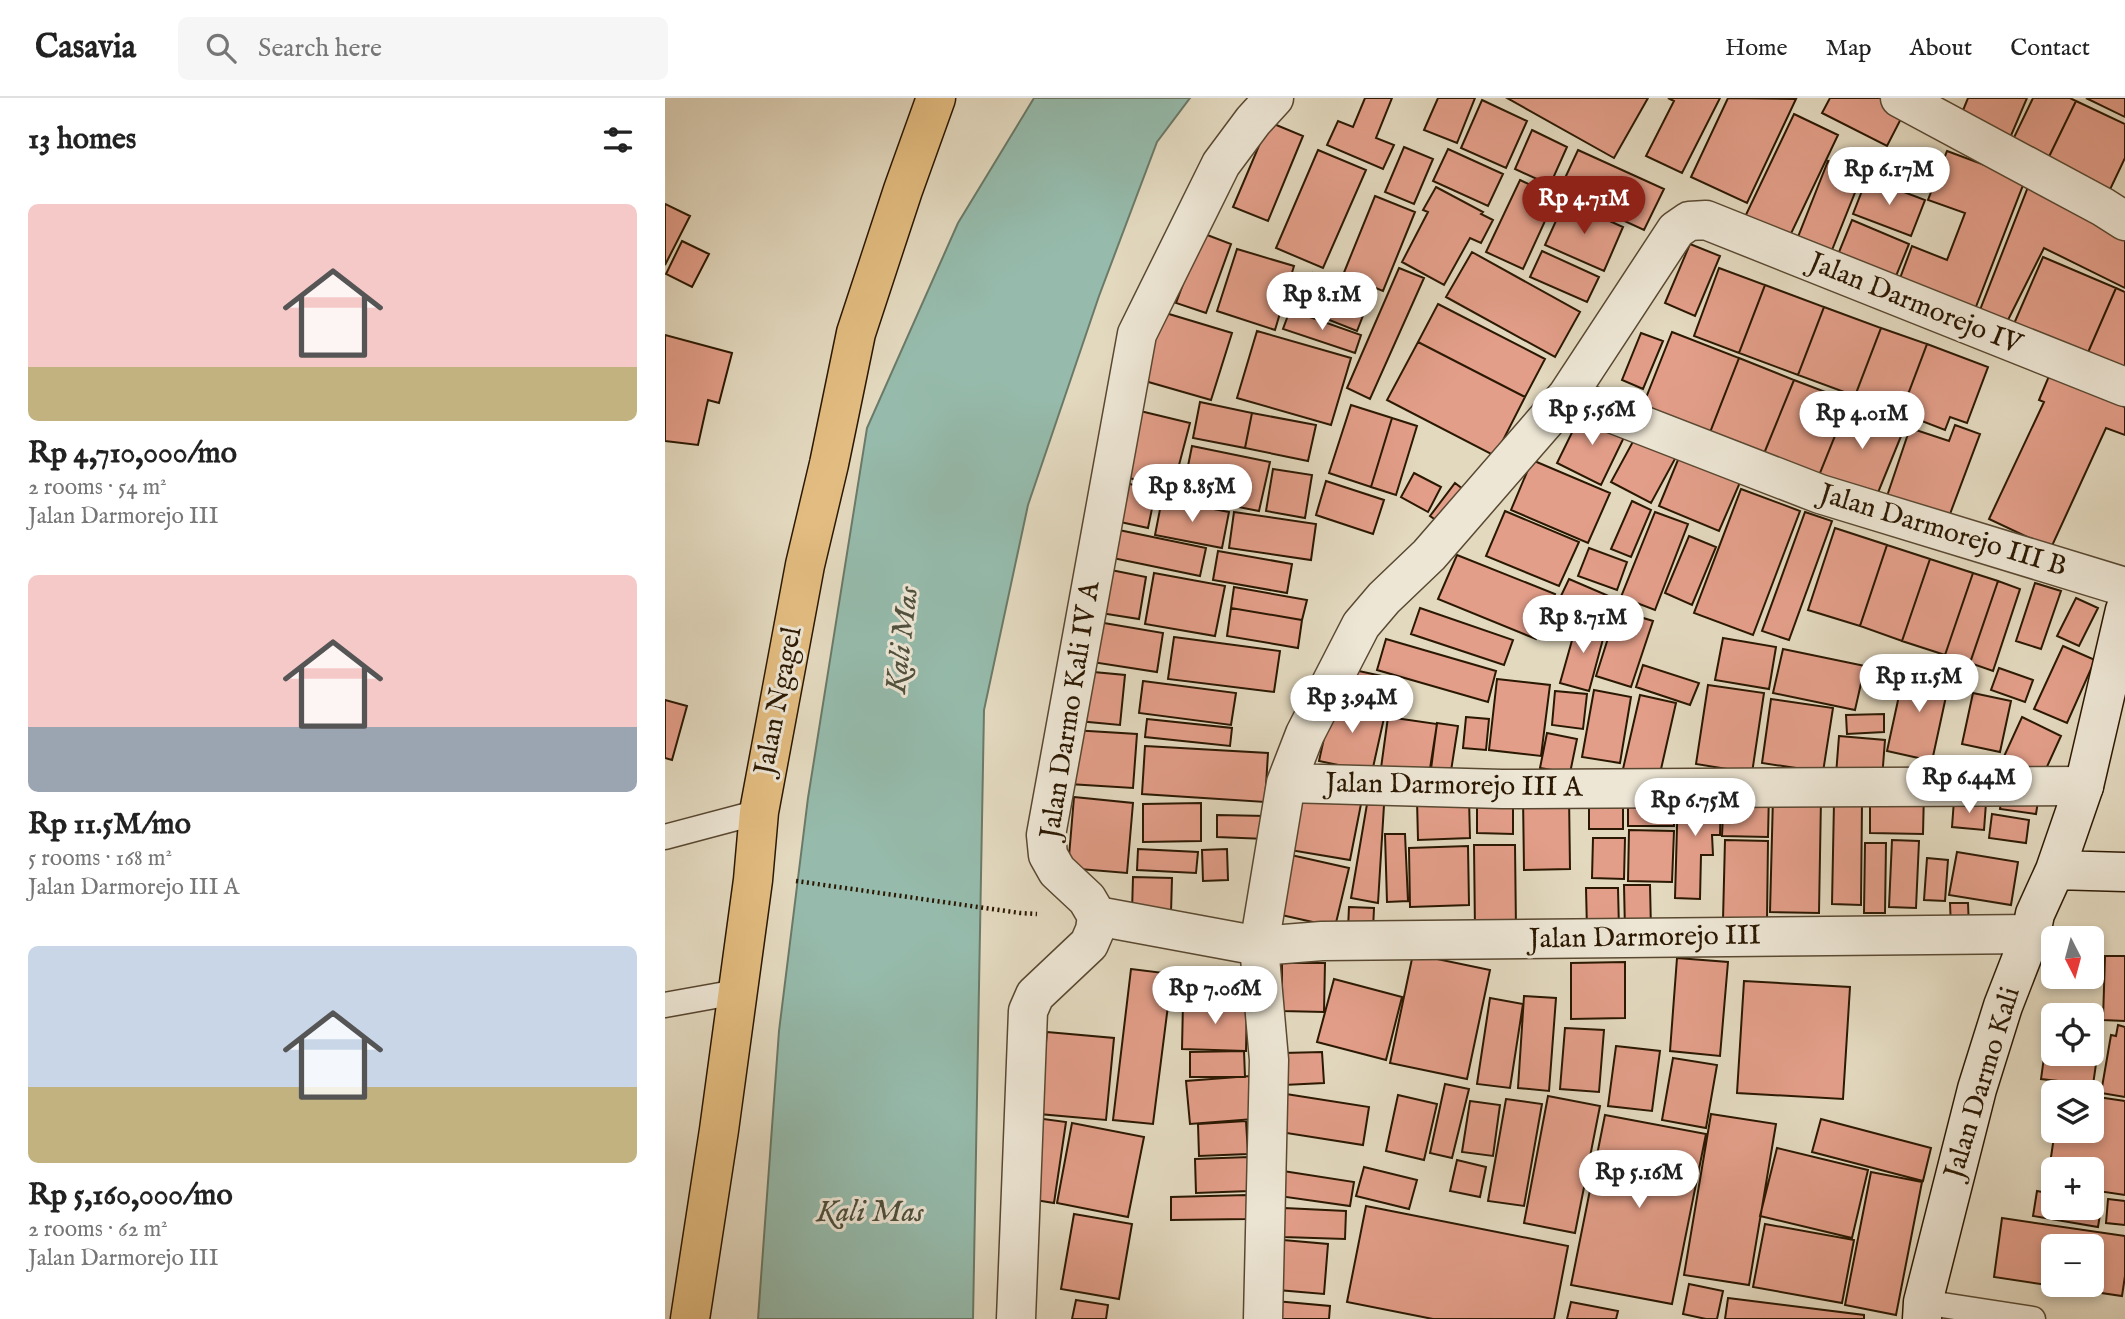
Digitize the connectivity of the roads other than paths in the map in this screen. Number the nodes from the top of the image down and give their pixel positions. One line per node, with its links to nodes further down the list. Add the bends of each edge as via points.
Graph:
1 (936, 98): 11 (highway, Jalan Ngagel, via 856,333 805,565)
2 (1274, 98): 15 (street, Jalan Darmo Kali IV A, via 1220,164 1137,334 1046,835 1048,855 1057,871 1087,899)
3 (1900, 98): 4 (street)
4 (2125, 221)
5 (2125, 387): 6 (street, Jalan Darmorejo IV, via 1706,220 1689,221 1676,230)
6 (1567, 396): 7 (street, Jalan Darmorejo III B, via 1820,494); 9 (street, via 1429,555 1361,625 1305,734)
7 (2125, 587)
8 (2125, 610): 10 (street, Jalan Darmo Kali)
9 (1286, 783): 10 (street, Jalan Darmorejo III A, via 1502,789); 17 (street)
10 (2084, 786): 13 (street, Jalan Darmo Kali)
11 (759, 812): 12 (lane); 18 (highway, Jalan Ngagel)
12 (665, 837)
13 (2055, 870): 14 (street); 16 (street, Jalan Darmo Kali)
14 (2125, 872)
15 (1097, 916): 17 (street, Jalan Darmorejo III); 22 (street, via 1089,944 1035,995 1028,1011)
16 (2031, 934): 17 (street, Jalan Darmorejo III, via 1322,941); 20 (street, Jalan Darmo Kali, via 1977,1089)
17 (1259, 946): 23 (street, via 1269,1060)
18 (737, 992): 19 (lane); 21 (highway, Jalan Ngagel)
19 (665, 1005)
20 (1922, 1310): 24 (lane)
21 (690, 1319)
22 (1016, 1319)
23 (1263, 1319)
24 (2033, 1319)

